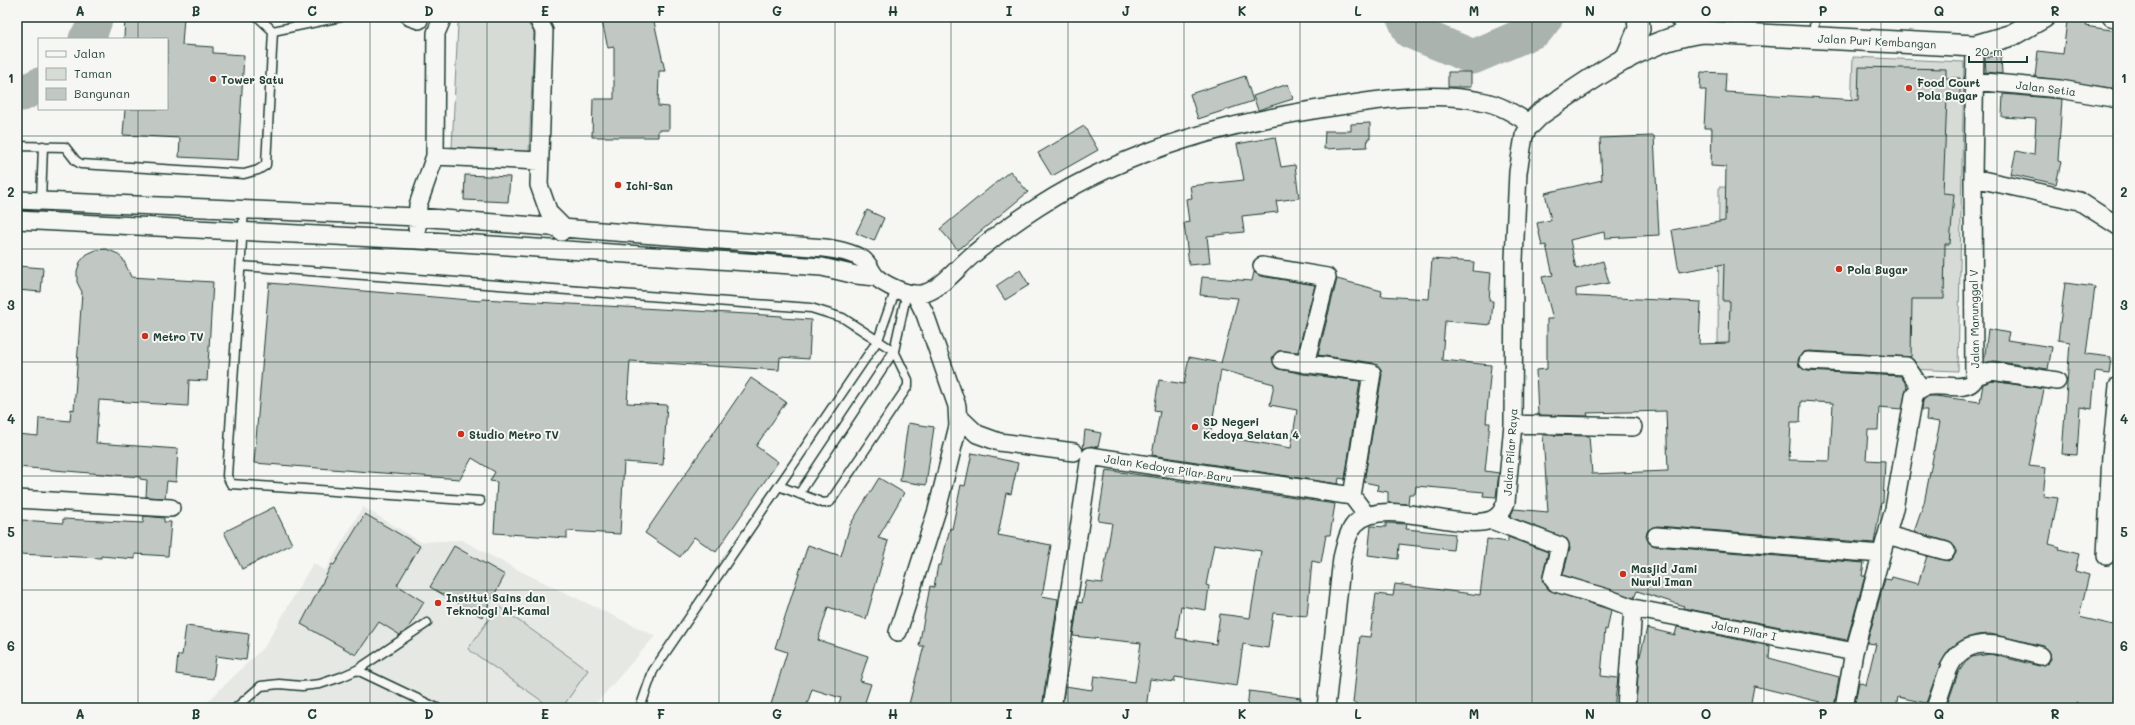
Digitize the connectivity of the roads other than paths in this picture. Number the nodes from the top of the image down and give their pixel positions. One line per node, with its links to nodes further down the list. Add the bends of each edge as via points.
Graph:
1 (258, 17): 12 (lane)
2 (341, 17): 12 (lane)
3 (443, 17): 11 (street)
4 (537, 17): 23 (street, via 544,32)
5 (1638, 17): 16 (street, via 1639,29)
6 (1680, 17): 13 (street, Jalan Puri Kembangan)
7 (1815, 17): 14 (lane)
8 (2044, 17): 15 (street, Jalan Puri Kembangan, via 2012,35)
9 (2111, 17): 10 (street)
10 (2118, 19)
11 (422, 24): 22 (street)
12 (273, 31): 21 (lane, via 266,165 258,170 244,174 81,164 65,147)
13 (1704, 32): 14 (street, Jalan Puri Kembangan); 16 (street, Jalan Puri Kembangan, via 1668,39)
14 (1814, 38): 15 (street, Jalan Puri Kembangan)
15 (1975, 46): 17 (street, Jalan Manunggal V)
16 (1626, 59): 19 (street, Jalan Puri Kembangan, via 1540,114)
17 (1974, 81): 18 (street, Jalan Setia, via 2060,89); 24 (street, Jalan Manunggal V)
18 (2118, 99)
19 (1530, 124): 38 (street, via 1514,113 1483,101 1414,97 1294,112 1232,124 1156,148 1082,181 1038,207 975,252 934,288); 49 (street, Jalan Pilar Raya, via 1524,136 1518,172 1514,260)
20 (17, 146): 21 (lane)
21 (43, 146): 26 (lane)
22 (435, 156): 23 (street); 28 (street, via 418,205)
23 (539, 161): 30 (street, via 539,185 549,213)
24 (1973, 178): 31 (street, via 2079,201); 44 (street, Jalan Manunggal V)
25 (17, 200): 26 (street)
26 (41, 201): 27 (street)
27 (244, 209): 28 (street); 32 (lane)
28 (417, 217): 30 (street); 33 (street)
29 (17, 220): 32 (street)
30 (562, 226): 34 (street); 37 (street, via 825,248 847,252 864,260)
31 (2118, 226)
32 (243, 231): 33 (street); 35 (lane)
33 (416, 240): 34 (street)
34 (560, 250): 37 (street, via 822,267)
35 (241, 266): 39 (lane, via 811,308 843,318); 58 (lane, via 227,476 231,484)
36 (1262, 266): 43 (street, via 1327,277)
37 (876, 277): 38 (street)
38 (906, 292): 39 (lane); 40 (lane); 48 (street, via 925,314 957,406)
39 (878, 340): 40 (lane); 54 (lane)
40 (894, 351): 55 (lane); 55 (lane, via 908,380 908,386 830,502 823,503)
41 (1282, 360): 43 (street)
42 (1808, 361): 47 (street, via 1906,366)
43 (1305, 364): 56 (street, via 1372,373)
44 (1975, 376): 45 (street, via 1992,371); 47 (street, Jalan Manunggal V, via 1973,382 1964,386)
45 (2057, 381)
46 (2118, 386): 53 (street)
47 (1921, 388): 62 (street, via 1916,390 1911,406 1903,463)
48 (958, 416): 51 (street, via 977,434 999,442); 69 (street, via 957,430 937,510)
49 (1513, 424): 50 (street); 61 (street, Jalan Pilar Raya, via 1506,502 1501,512)
50 (1633, 427)
51 (1074, 452): 52 (lane)
52 (1090, 456): 56 (street, Jalan Kedoya Pilar Baru); 76 (street, Jalan Kedoya Pilar Baru)
53 (2115, 456): 66 (street)
54 (779, 486): 55 (lane); 75 (lane, via 653,671)
55 (799, 494)
56 (1352, 496): 60 (street)
57 (17, 499): 59 (street)
58 (480, 501)
59 (171, 508)
60 (1367, 516): 61 (street, via 1385,513 1475,522); 77 (street, via 1356,524 1347,539 1342,558)
61 (1492, 520): 67 (street, Jalan Pilar I, via 1560,546 1552,578 1556,583)
62 (1887, 535): 64 (street); 65 (street)
63 (1656, 536): 65 (street)
64 (1946, 551)
65 (1881, 554): 70 (street)
66 (2106, 556)
67 (1633, 608): 70 (street, Jalan Pilar I); 78 (street)
68 (427, 623): 72 (lane)
69 (898, 632)
70 (1854, 652): 79 (street)
71 (2041, 656): 80 (street, via 1980,643 1965,648 1950,667)
72 (357, 670): 73 (lane, via 320,684 261,686); 74 (lane)
73 (236, 708)
74 (438, 708)
75 (640, 708)
76 (1052, 708)
77 (1326, 708)
78 (1626, 708)
79 (1844, 708)
80 (1935, 708)

